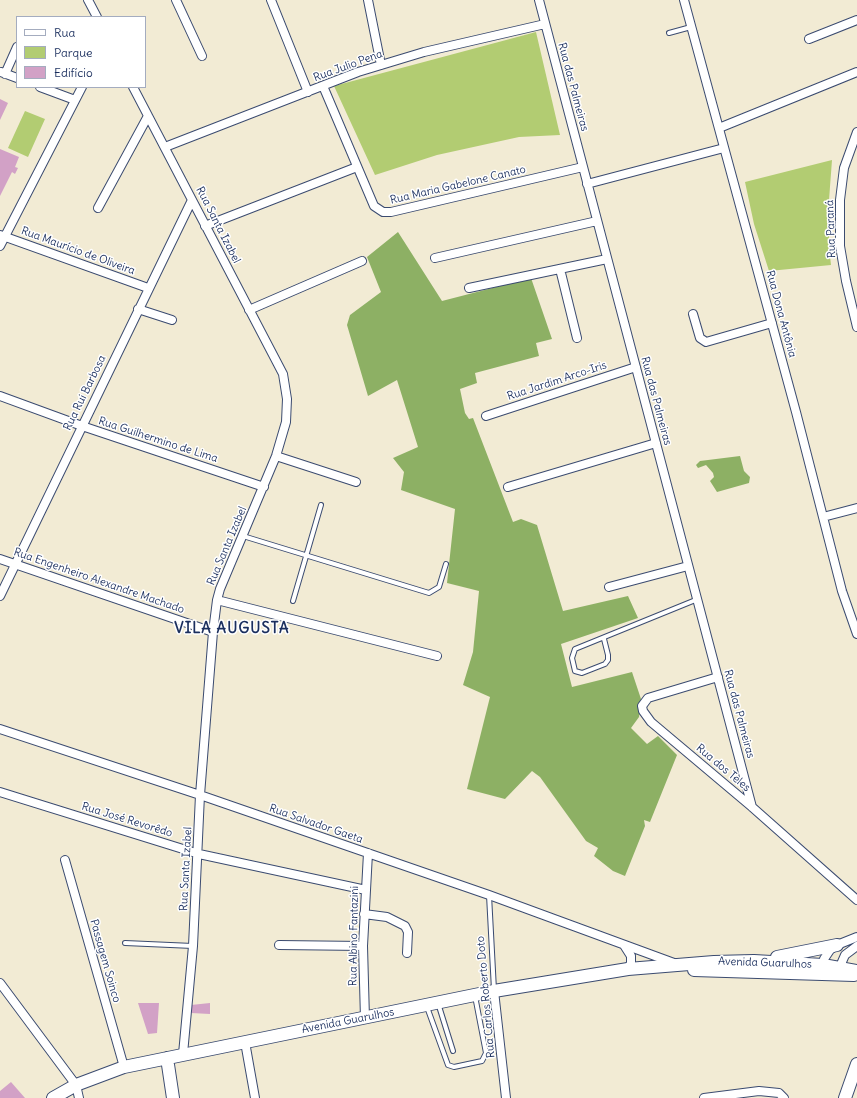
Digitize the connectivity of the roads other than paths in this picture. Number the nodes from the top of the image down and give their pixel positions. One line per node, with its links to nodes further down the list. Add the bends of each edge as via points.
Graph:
1 (88, 0): 7 (street)
2 (176, 0): 14 (street)
3 (271, 0): 23 (street)
4 (368, 0): 15 (street)
5 (538, 0): 9 (street, Rua das Palmeiras)
6 (684, 0): 10 (street, Rua Dona Antônia)
7 (96, 16)
8 (857, 20): 12 (street)
9 (545, 24): 15 (street, Rua Julio Pena, via 424,52); 30 (street, Rua das Palmeiras)
10 (691, 27): 11 (lane); 26 (street, Rua Dona Antônia)
11 (669, 33)
12 (809, 39)
13 (16, 49): 17 (street)
14 (202, 56)
15 (381, 65): 19 (street, Rua Julio Pena)
16 (857, 72): 26 (street)
17 (2, 73): 18 (street)
18 (16, 78)
19 (323, 86): 23 (street, Rua Julio Pena); 31 (street, Rua Maria Gabelone Canato)
20 (43, 88): 24 (street)
21 (81, 88): 24 (street)
22 (134, 88): 25 (street, Rua Santa Izabel)
23 (308, 92): 28 (street, Rua Julio Pena)
24 (75, 100): 37 (street)
25 (148, 116): 28 (street, Rua Santa Izabel); 34 (street)
26 (720, 128): 29 (street, Rua Dona Antônia)
27 (857, 132): 50 (street, Rua Paraná, via 844,168 840,200 840,246)
28 (165, 147): 33 (street, Rua Santa Izabel)
29 (724, 148): 32 (street); 49 (street, Rua Dona Antônia)
30 (583, 166): 31 (street, Rua Maria Gabelone Canato, via 386,213 374,206); 32 (street, Rua das Palmeiras)
31 (357, 167): 36 (street)
32 (587, 184): 35 (street, Rua das Palmeiras)
33 (192, 200): 36 (street, Rua Santa Izabel); 43 (street, Rua Rui Barbosa)
34 (98, 208)
35 (597, 221): 39 (street); 40 (street, Rua das Palmeiras)
36 (205, 226): 46 (street, Rua Santa Izabel)
37 (2, 236): 38 (street); 43 (street, Rua Maurício de Oliveira)
38 (0, 246)
39 (435, 258)
40 (607, 259): 42 (street); 52 (street, Rua das Palmeiras)
41 (362, 261): 46 (street)
42 (560, 269): 44 (street); 51 (street)
43 (148, 288): 45 (street, Rua Rui Barbosa)
44 (469, 288)
45 (138, 309): 48 (street); 55 (street, Rua Rui Barbosa)
46 (249, 310): 57 (street, Rua Santa Izabel, via 282,374 287,399 286,422)
47 (693, 314): 49 (street, via 700,338 706,342)
48 (172, 320)
49 (772, 323): 63 (street, Rua Dona Antônia)
50 (857, 326)
51 (577, 338)
52 (636, 367): 54 (street, Rua Jardim Arco-Iris); 56 (street, Rua das Palmeiras)
53 (0, 396): 55 (street, Rua Guilhermino de Lima)
54 (486, 416)
55 (82, 426): 59 (street, Rua Guilhermino de Lima); 67 (street, Rua Rui Barbosa)
56 (656, 443): 60 (street); 69 (street, Rua das Palmeiras)
57 (276, 456): 58 (street); 59 (street, Rua Santa Izabel)
58 (356, 482)
59 (264, 487): 64 (street, Rua Santa Izabel)
60 (508, 487)
61 (321, 505): 65 (lane)
62 (857, 508): 63 (street)
63 (823, 517): 76 (street, Rua Dona Antônia, via 842,591)
64 (243, 536): 65 (lane); 73 (street, Rua Santa Izabel)
65 (305, 555): 68 (lane, via 429,593 439,587); 74 (lane)
66 (0, 559): 67 (street, Rua Engenheiro Alexandre Machado)
67 (15, 564): 71 (street, Rua Rui Barbosa); 75 (street, Rua Engenheiro Alexandre Machado)
68 (446, 564)
69 (688, 566): 70 (street); 72 (street, Rua das Palmeiras)
70 (609, 587)
71 (0, 596)
72 (698, 599): 77 (lane); 79 (street, Rua das Palmeiras)
73 (217, 600): 75 (street, Rua Santa Izabel); 78 (street)
74 (293, 601)
75 (213, 632): 82 (street, Rua Santa Izabel)
76 (857, 634)
77 (604, 639): 77 (lane, via 575,649 572,658 575,671 582,673 605,664 608,654)
78 (437, 656)
79 (718, 677): 83 (street, Rua das Palmeiras); 83 (street, Rua dos Teles, via 648,698 642,706 643,711 651,722)
80 (0, 729): 82 (street, Rua Salvador Gaeta)
81 (0, 792): 85 (street, Rua José Revorêdo)
82 (200, 795): 84 (street, Rua Salvador Gaeta); 85 (street, Rua Santa Izabel)
83 (752, 807): 89 (street, Rua dos Teles)
84 (368, 853): 87 (street, Rua Albino Fantazini); 88 (street, Rua Salvador Gaeta)
85 (199, 854): 87 (street, Rua José Revorêdo); 95 (street, Rua Santa Izabel)
86 (65, 860): 118 (street, Passagem Soinco)
87 (366, 890): 90 (street, Rua Albino Fantazini)
88 (489, 895): 93 (street, Rua Salvador Gaeta); 109 (lane, Rua Carlos Roberto Doto)
89 (857, 900)
90 (364, 914): 97 (street, Rua Albino Fantazini); 99 (street, via 387,917 405,926 408,932)
91 (857, 937): 94 (street)
92 (125, 943): 95 (lane)
93 (623, 945): 101 (street, Rua Salvador Gaeta); 103 (street, via 631,956)
94 (836, 945): 100 (main road); 104 (street, via 828,953)
95 (193, 946): 115 (street, Rua Santa Izabel)
96 (279, 946): 97 (street)
97 (363, 946): 112 (street, Rua Albino Fantazini)
98 (857, 946): 105 (street, via 845,955)
99 (407, 953)
100 (754, 961): 101 (main road, Avenida Guarulhos); 104 (main road, Avenida Guarulhos)
101 (677, 964): 102 (main road, Avenida Guarulhos)
102 (649, 967): 103 (main road, Avenida Guarulhos); 104 (main road, Avenida Guarulhos)
103 (628, 969): 109 (main road, Avenida Guarulhos)
104 (822, 970): 105 (main road, Avenida Guarulhos)
105 (838, 971): 106 (main road, Avenida Guarulhos); 107 (main road, Avenida Guarulhos)
106 (857, 971)
107 (857, 975)
108 (0, 983): 119 (street)
109 (494, 991): 110 (main road, Avenida Guarulhos); 124 (street, Rua Carlos Roberto Doto)
110 (475, 995): 111 (main road, Avenida Guarulhos); 111 (lane, via 485,1042 485,1058 482,1061 454,1067 446,1063)
111 (432, 1004): 112 (main road, Avenida Guarulhos); 114 (lane)
112 (365, 1019): 113 (main road, Avenida Guarulhos)
113 (245, 1042): 115 (main road, Avenida Guarulhos); 123 (street)
114 (453, 1051)
115 (183, 1054): 116 (main road, Avenida Guarulhos)
116 (167, 1058): 118 (main road, Avenida Guarulhos); 122 (main road)
117 (857, 1064): 127 (main road)
118 (124, 1068): 119 (main road, Avenida Guarulhos)
119 (76, 1085): 120 (main road, Avenida Guarulhos); 121 (street)
120 (53, 1098)
121 (79, 1098)
122 (173, 1098)
123 (255, 1098)
124 (506, 1098)
125 (704, 1098): 126 (street, via 759,1091 779,1093)
126 (784, 1098)
127 (845, 1098)

